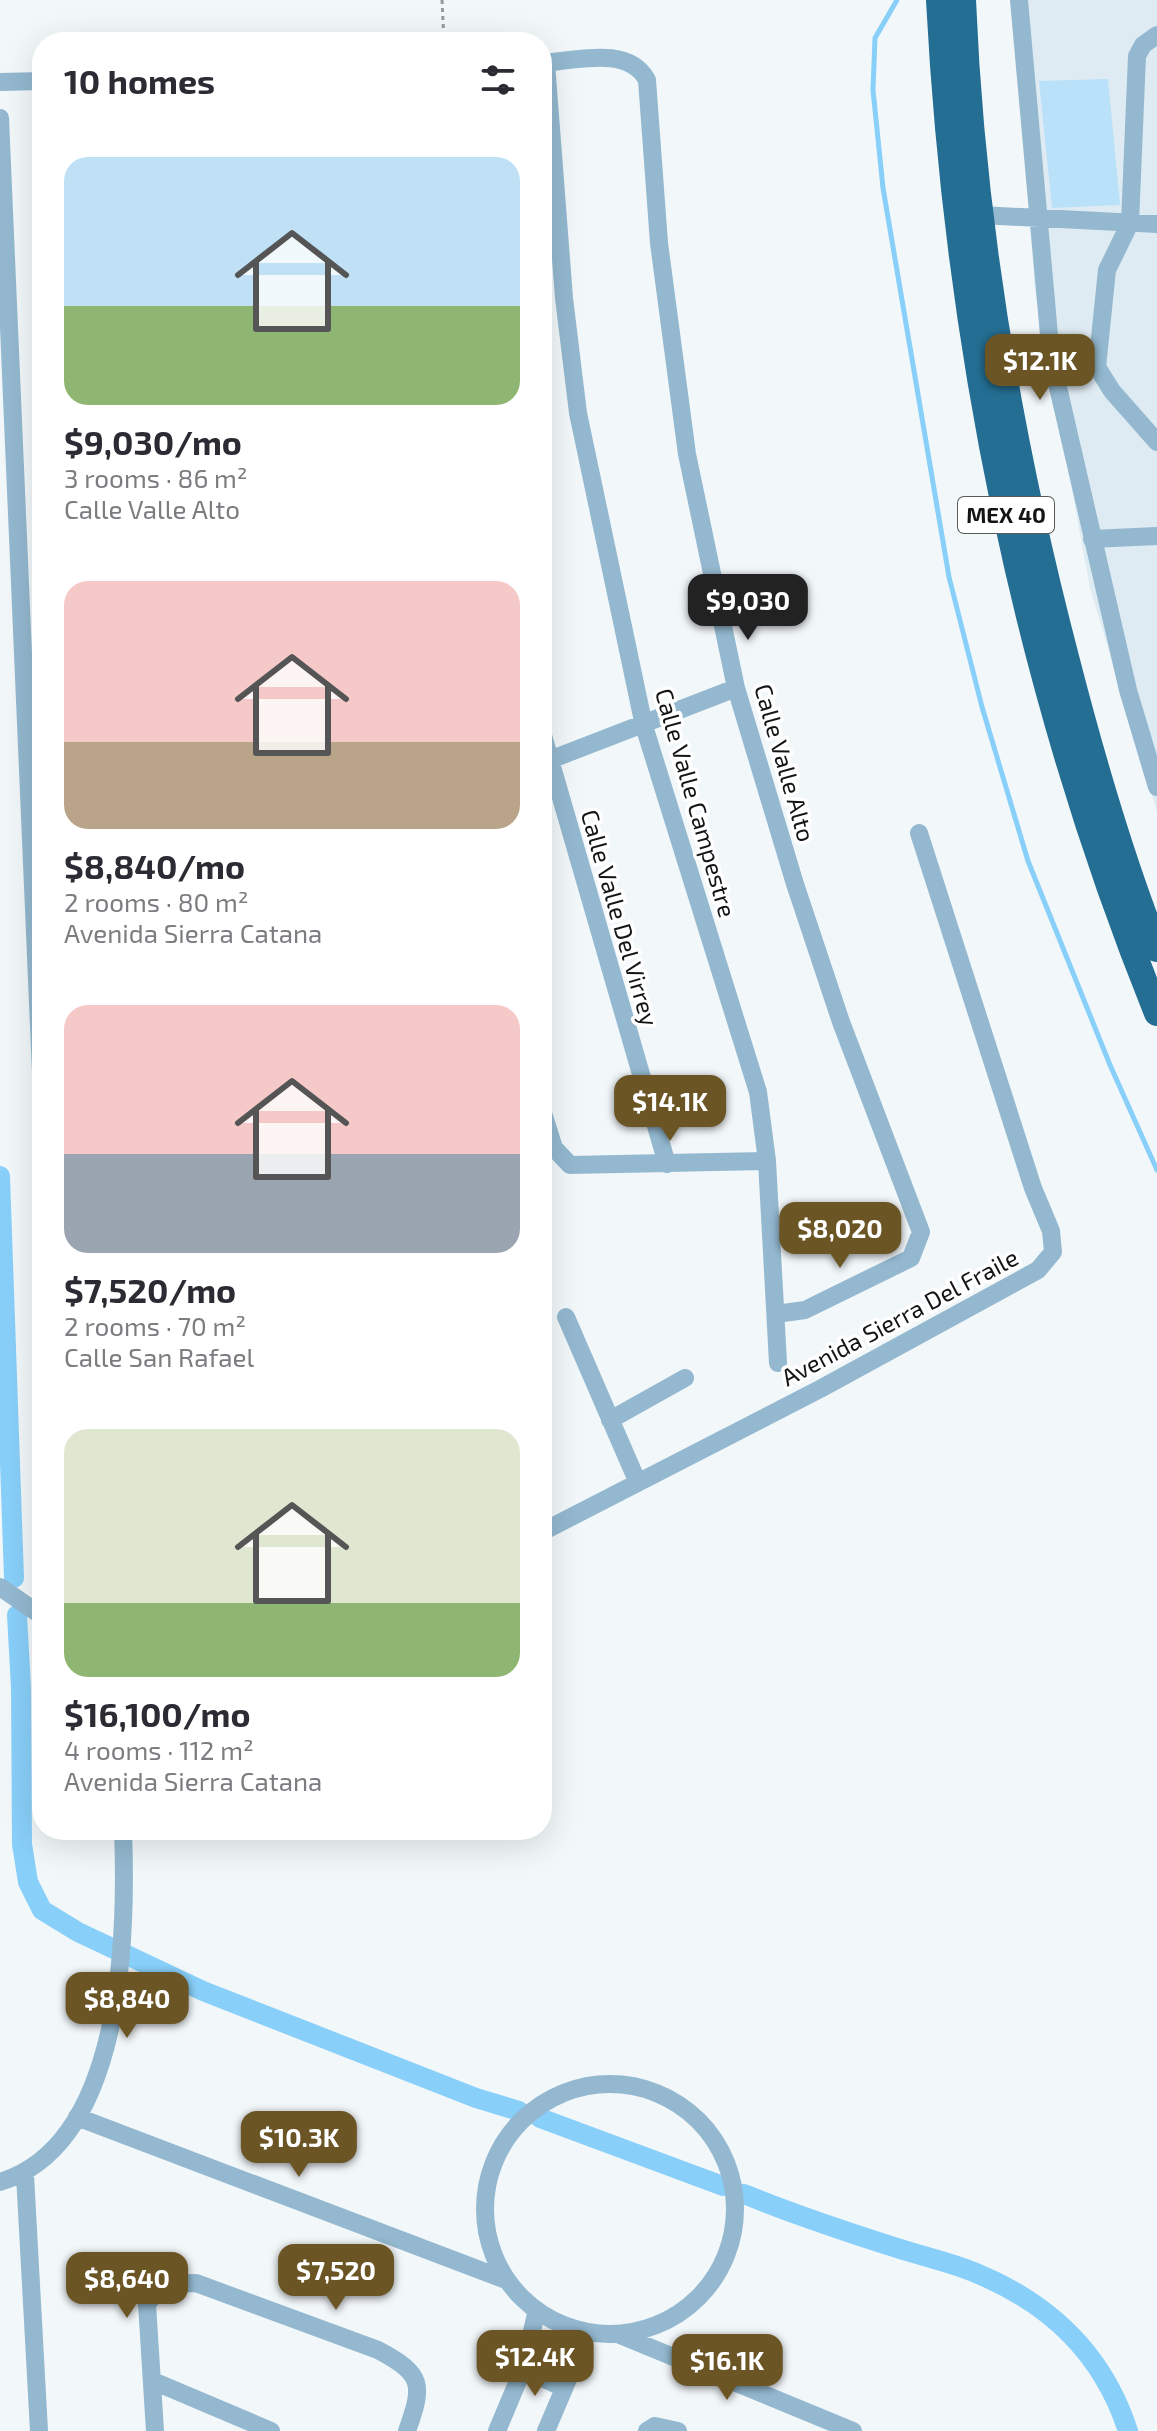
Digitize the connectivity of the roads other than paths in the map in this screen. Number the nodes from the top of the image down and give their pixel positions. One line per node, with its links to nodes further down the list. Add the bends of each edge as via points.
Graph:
1 (939, 0): 29 (highway, MEX 40, via 962,247 996,467 1056,717)
2 (963, 0): 10 (highway, MEX 40)
3 (1019, 0): 11 (street)
4 (1157, 35): 12 (street, via 1137,56)
5 (552, 62): 21 (street, Calle Valle Alto, via 617,58 641,69 647,80 659,243 685,440)
6 (32, 81): 7 (street)
7 (0, 82)
8 (0, 118): 14 (street)
9 (552, 157): 23 (street, Calle Valle Campestre, via 578,413)
10 (980, 215): 11 (street); 28 (highway, MEX 40, via 1014,436 1040,558 1100,777)
11 (1037, 217): 12 (street); 20 (street, via 1051,357)
12 (1130, 223): 13 (street); 15 (street, via 1107,270 1097,367)
13 (1157, 224)
14 (16, 434): 16 (street); 18 (street)
15 (1157, 442)
16 (0, 451)
17 (0, 487): 18 (street)
18 (19, 501): 22 (street)
19 (1157, 536): 20 (street)
20 (1092, 539): 26 (street)
21 (736, 688): 23 (street); 33 (street, Calle Valle Alto, via 841,1022 919,1223 919,1242 911,1258 805,1310)
22 (32, 726)
23 (644, 726): 24 (street); 31 (street, Calle Valle Campestre, via 758,1092)
24 (552, 759)
25 (552, 785): 32 (street, Calle Valle Del Virrey)
26 (1157, 787)
27 (919, 833): 38 (street, Avenida Sierra Del Fraile, via 1051,1231 1053,1252 1038,1270)
28 (1157, 949)
29 (1157, 1013)
30 (552, 1142): 32 (street, via 570,1165)
31 (767, 1161): 32 (street); 33 (street, Calle Valle Campestre)
32 (667, 1164)
33 (776, 1314): 35 (street, Calle Valle Campestre)
34 (566, 1317): 37 (street)
35 (778, 1363)
36 (685, 1378): 37 (street)
37 (610, 1420): 38 (street)
38 (638, 1483): 39 (street, Avenida Sierra Del Fraile)
39 (552, 1527)
40 (0, 1587): 41 (street)
41 (32, 1609)
42 (123, 1840): 43 (street, via 126,1907 117,1992 98,2069)
43 (77, 2117): 44 (street, via 60,2142); 46 (street)
44 (25, 2175): 45 (street); 53 (street)
45 (0, 2182)
46 (506, 2280): 47 (street); 49 (street, via 491,2244 487,2197 499,2153 521,2122 550,2099 585,2086 622,2084 658,2093 690,2112 715,2140 732,2183 733,2229 722,2265 693,2301 654,2326)
47 (537, 2310): 48 (street); 50 (street)
48 (588, 2332): 49 (street); 52 (street)
49 (617, 2334): 61 (street)
50 (523, 2369): 52 (street); 57 (street)
51 (153, 2381): 54 (street); 55 (street); 56 (street, via 147,2304 163,2284 196,2283 400,2361 412,2370 420,2396)
52 (564, 2388): 58 (street)
53 (39, 2431)
54 (155, 2431)
55 (271, 2431)
56 (407, 2431)
57 (497, 2431)
58 (546, 2431)
59 (647, 2431): 60 (street, via 655,2426)
60 (678, 2431)
61 (853, 2431)

